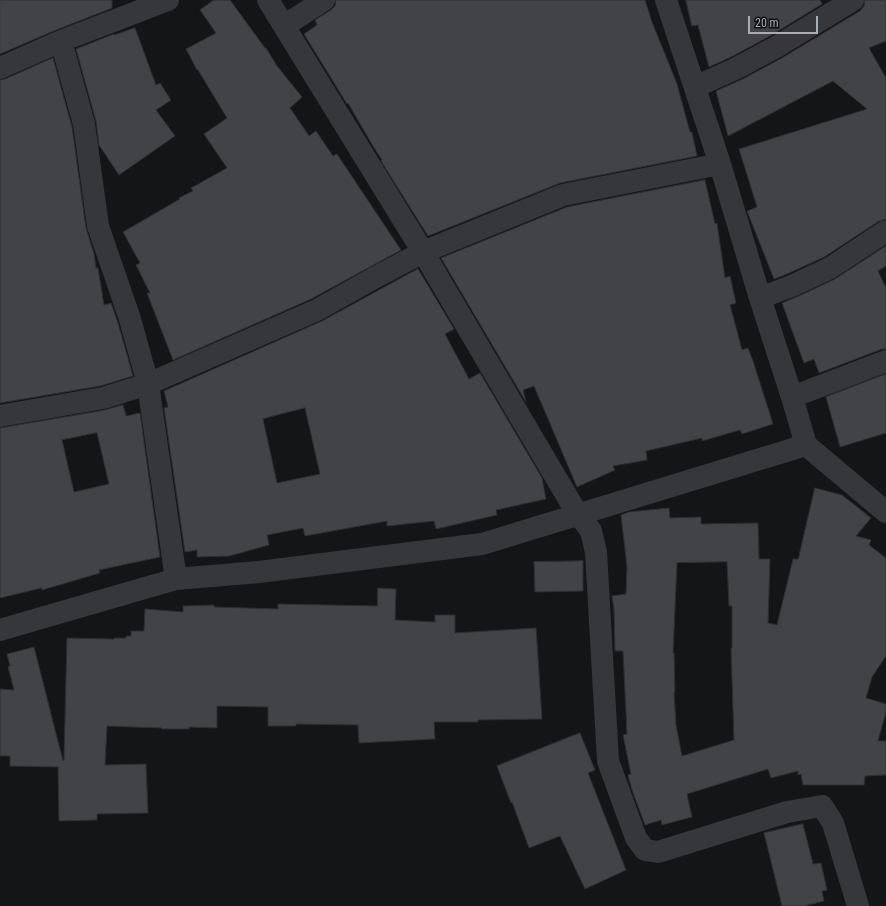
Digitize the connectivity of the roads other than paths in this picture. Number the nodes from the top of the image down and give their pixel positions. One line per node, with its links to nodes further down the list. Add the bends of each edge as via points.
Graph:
1 (168, 0): 7 (street)
2 (268, 0): 6 (street)
3 (324, 0): 6 (street)
4 (666, 0): 9 (street)
5 (853, 0): 9 (street, via 776,47)
6 (284, 26): 12 (street)
7 (61, 41): 8 (street); 15 (street, via 84,124 98,226 130,320)
8 (0, 68)
9 (695, 87): 10 (street)
10 (720, 164): 12 (street, via 562,195); 13 (street)
11 (886, 231): 13 (street, via 830,268)
12 (423, 252): 15 (street, via 317,310); 20 (street)
13 (760, 298): 16 (street)
14 (886, 361): 16 (street)
15 (148, 384): 17 (street, via 103,398); 21 (street)
16 (792, 396): 18 (street)
17 (0, 416)
18 (806, 445): 19 (street); 20 (street)
19 (886, 512)
20 (578, 515): 21 (street, via 482,544 260,572); 23 (street, via 591,531 596,552 608,761 636,838 645,850 658,852 787,812 822,806 833,823)
21 (176, 579): 22 (street)
22 (0, 630)
23 (858, 906)

